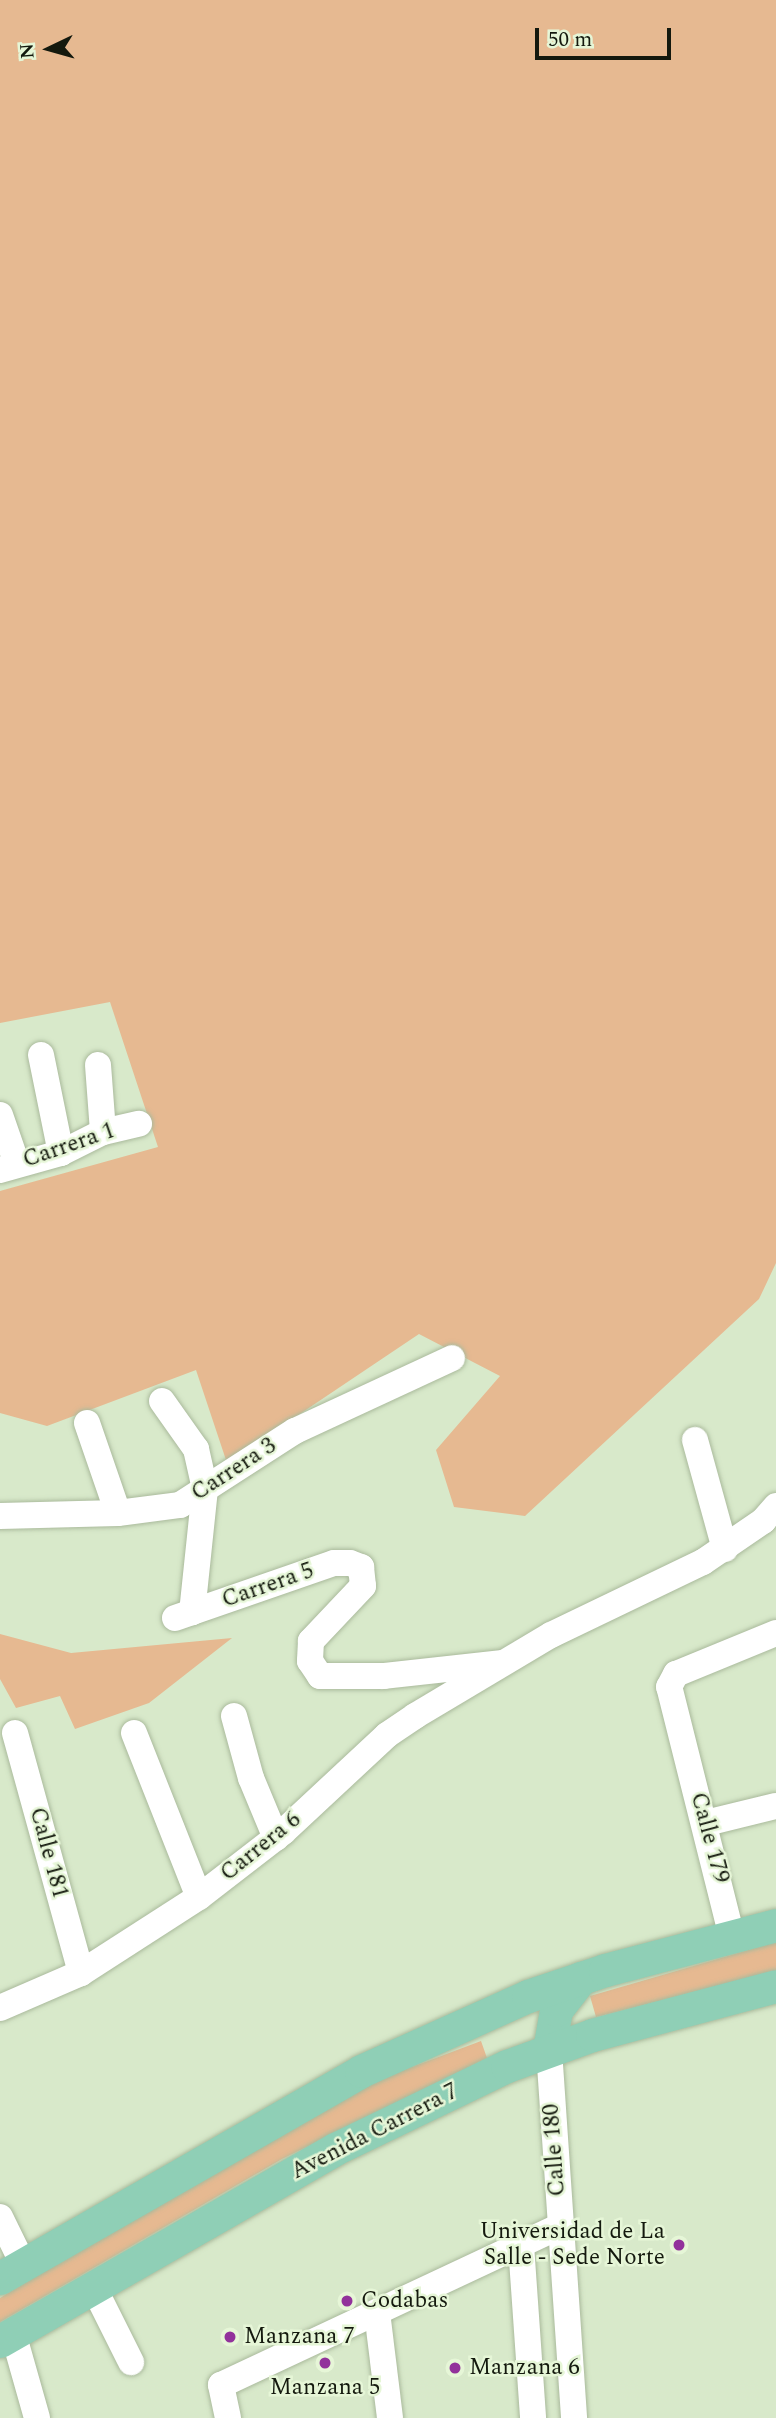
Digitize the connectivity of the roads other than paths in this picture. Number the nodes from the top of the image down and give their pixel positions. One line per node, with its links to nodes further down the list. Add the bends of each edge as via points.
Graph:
1 (41, 1055): 6 (street)
2 (98, 1065): 5 (street)
3 (0, 1115): 7 (street)
4 (139, 1124): 5 (street, Carrera 1)
5 (103, 1132): 6 (street, Carrera 1)
6 (61, 1153): 7 (street, Carrera 1)
7 (9, 1167)
8 (452, 1358): 12 (street, Carrera 3, via 295,1431)
9 (162, 1401): 12 (street, via 196,1448)
10 (87, 1423): 14 (street)
11 (695, 1440): 16 (street)
12 (205, 1489): 14 (street, Carrera 3, via 180,1504); 19 (street, Carrera 5, via 184,1615 334,1563 361,1567 363,1586 311,1641 310,1661)
13 (776, 1506): 16 (street, Carrera 6)
14 (118, 1513): 15 (street, Carrera 3)
15 (1, 1515)
16 (725, 1549): 18 (street, Carrera 6)
17 (776, 1633): 24 (street, Calle 179, via 676,1674 669,1694)
18 (507, 1662): 19 (street, Carrera 6, via 384,1676); 25 (street, Carrera 6, via 387,1735)
19 (320, 1676)
20 (234, 1716): 25 (street, via 251,1778)
21 (15, 1733): 29 (street, Calle 181)
22 (134, 1733): 26 (street)
23 (776, 1806): 24 (street)
24 (706, 1823): 28 (street, Calle 179)
25 (276, 1838): 26 (street, Carrera 6)
26 (199, 1897): 29 (street, Carrera 6)
27 (776, 1925): 28 (main road)
28 (732, 1937): 30 (main road)
29 (81, 1973): 32 (street, Carrera 6)
30 (580, 1978): 33 (main road, via 556,2010); 37 (main road, via 528,1996 326,2089)
31 (776, 1986): 33 (main road, Avenida Carrera 7)
32 (0, 2008)
33 (549, 2050): 35 (street, Calle 180); 38 (main road, Avenida Carrera 7, via 335,2149)
34 (0, 2217): 37 (street)
35 (560, 2226): 36 (street); 46 (street, Calle 180)
36 (521, 2245): 39 (street); 45 (street)
37 (12, 2271)
38 (94, 2288): 40 (main road, Avenida Carrera 7); 41 (street)
39 (377, 2312): 43 (street, via 221,2385); 44 (street)
40 (7, 2337): 42 (street)
41 (131, 2362)
42 (37, 2418)
43 (228, 2418)
44 (390, 2418)
45 (533, 2418)
46 (573, 2418)

